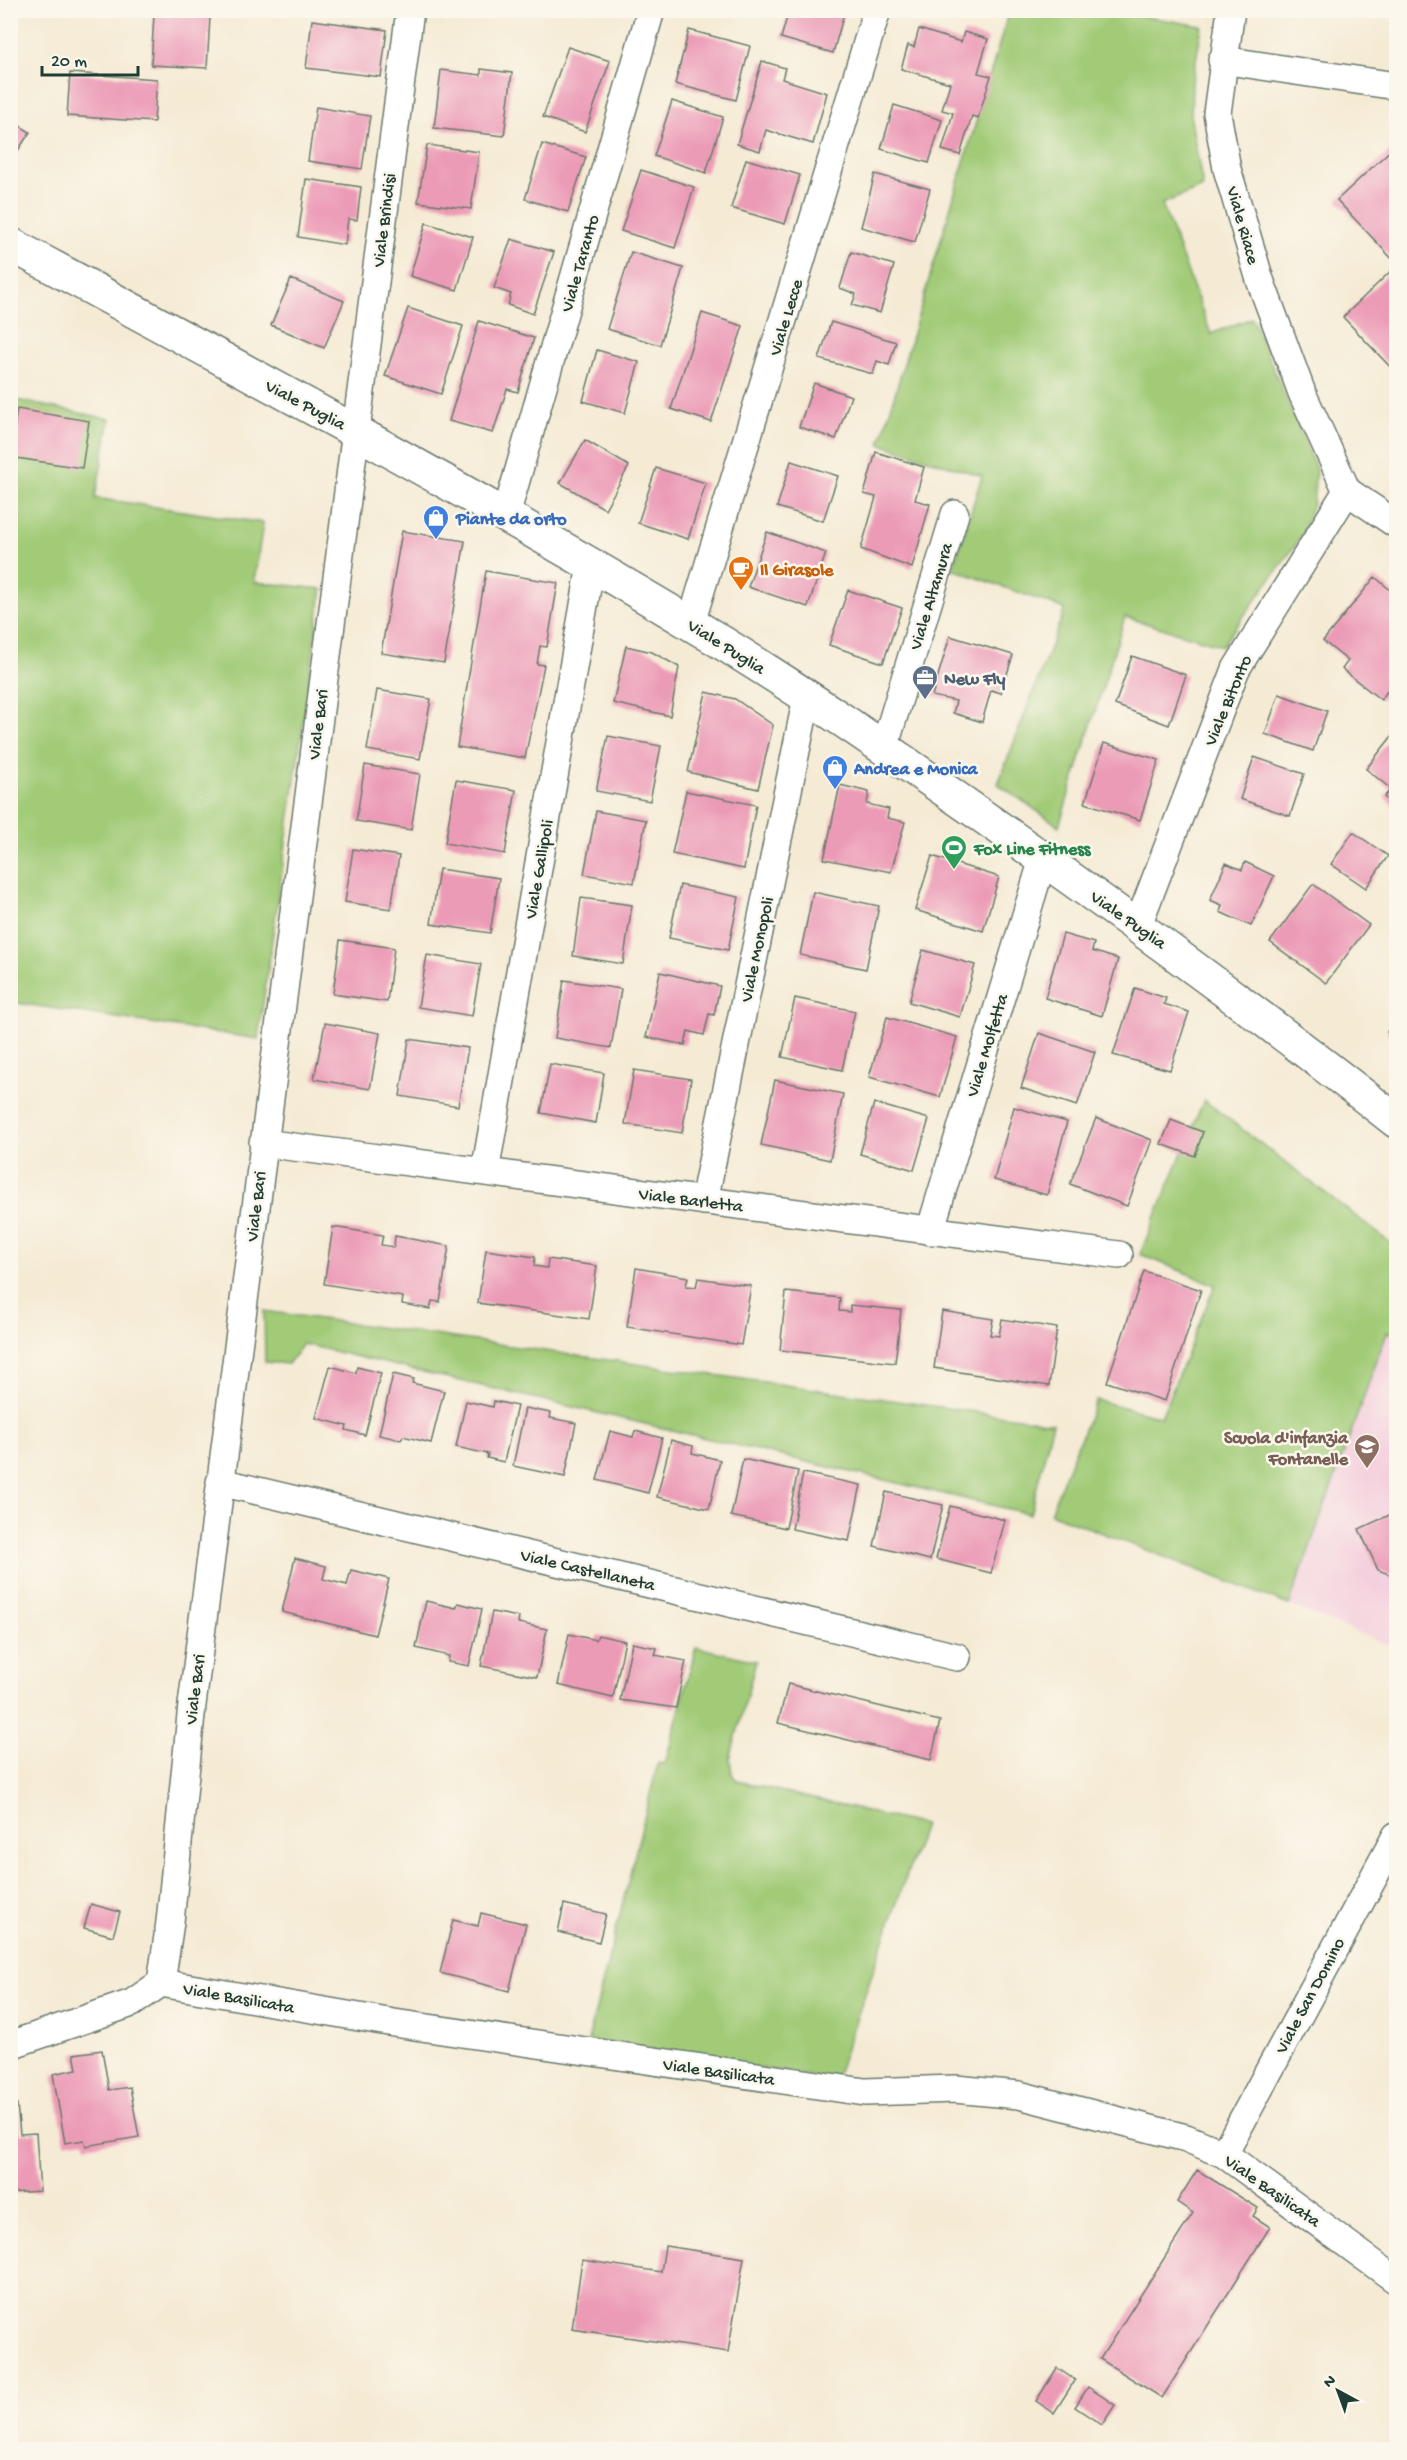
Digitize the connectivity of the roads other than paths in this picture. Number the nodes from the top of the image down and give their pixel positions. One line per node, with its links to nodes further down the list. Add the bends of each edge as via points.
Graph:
1 (410, 10): 8 (street, Viale Brindisi)
2 (651, 10): 11 (street, Viale Taranto)
3 (877, 10): 14 (street, Viale Lecce)
4 (1231, 10): 5 (street, Viale Riace)
5 (1222, 60): 6 (street); 9 (street, Viale Riace, via 1217,113 1227,169 1260,280 1302,393)
6 (1396, 86)
7 (10, 244): 8 (main road, Viale Puglia)
8 (355, 430): 11 (main road, Viale Puglia); 20 (street, Viale Bari)
9 (1347, 491): 12 (street); 18 (street, Viale Bitonto, via 1236,669)
10 (955, 514): 16 (street, Viale Altamura)
11 (506, 515): 13 (main road, Viale Puglia)
12 (1396, 524)
13 (591, 565): 14 (main road, Viale Puglia); 21 (street, Viale Gallipoli)
14 (691, 623): 15 (main road, Viale Puglia)
15 (807, 697): 16 (main road, Viale Puglia); 22 (street, Viale Monopoli)
16 (884, 748): 17 (main road, Viale Puglia)
17 (1043, 859): 18 (main road, Viale Puglia); 23 (street, Viale Molfetta)
18 (1138, 925): 19 (main road, Viale Puglia)
19 (1396, 1121)
20 (263, 1143): 21 (street, Viale Barletta); 25 (street, Viale Bari)
21 (485, 1172): 22 (street, Viale Barletta)
22 (704, 1201): 23 (street, Viale Barletta)
23 (930, 1231): 24 (street, Viale Barletta)
24 (1119, 1255)
25 (220, 1482): 26 (street, Viale Castellaneta); 28 (street, Viale Bari)
26 (957, 1657)
27 (1396, 1836): 30 (street, Viale San Domino)
28 (161, 1983): 29 (street, Viale Basilicata, via 132,2003); 30 (street, Viale Basilicata, via 394,2023 865,2092 954,2089 1019,2095 1186,2138)
29 (10, 2045)
30 (1224, 2154): 31 (street, Viale Basilicata)
31 (1396, 2280)

